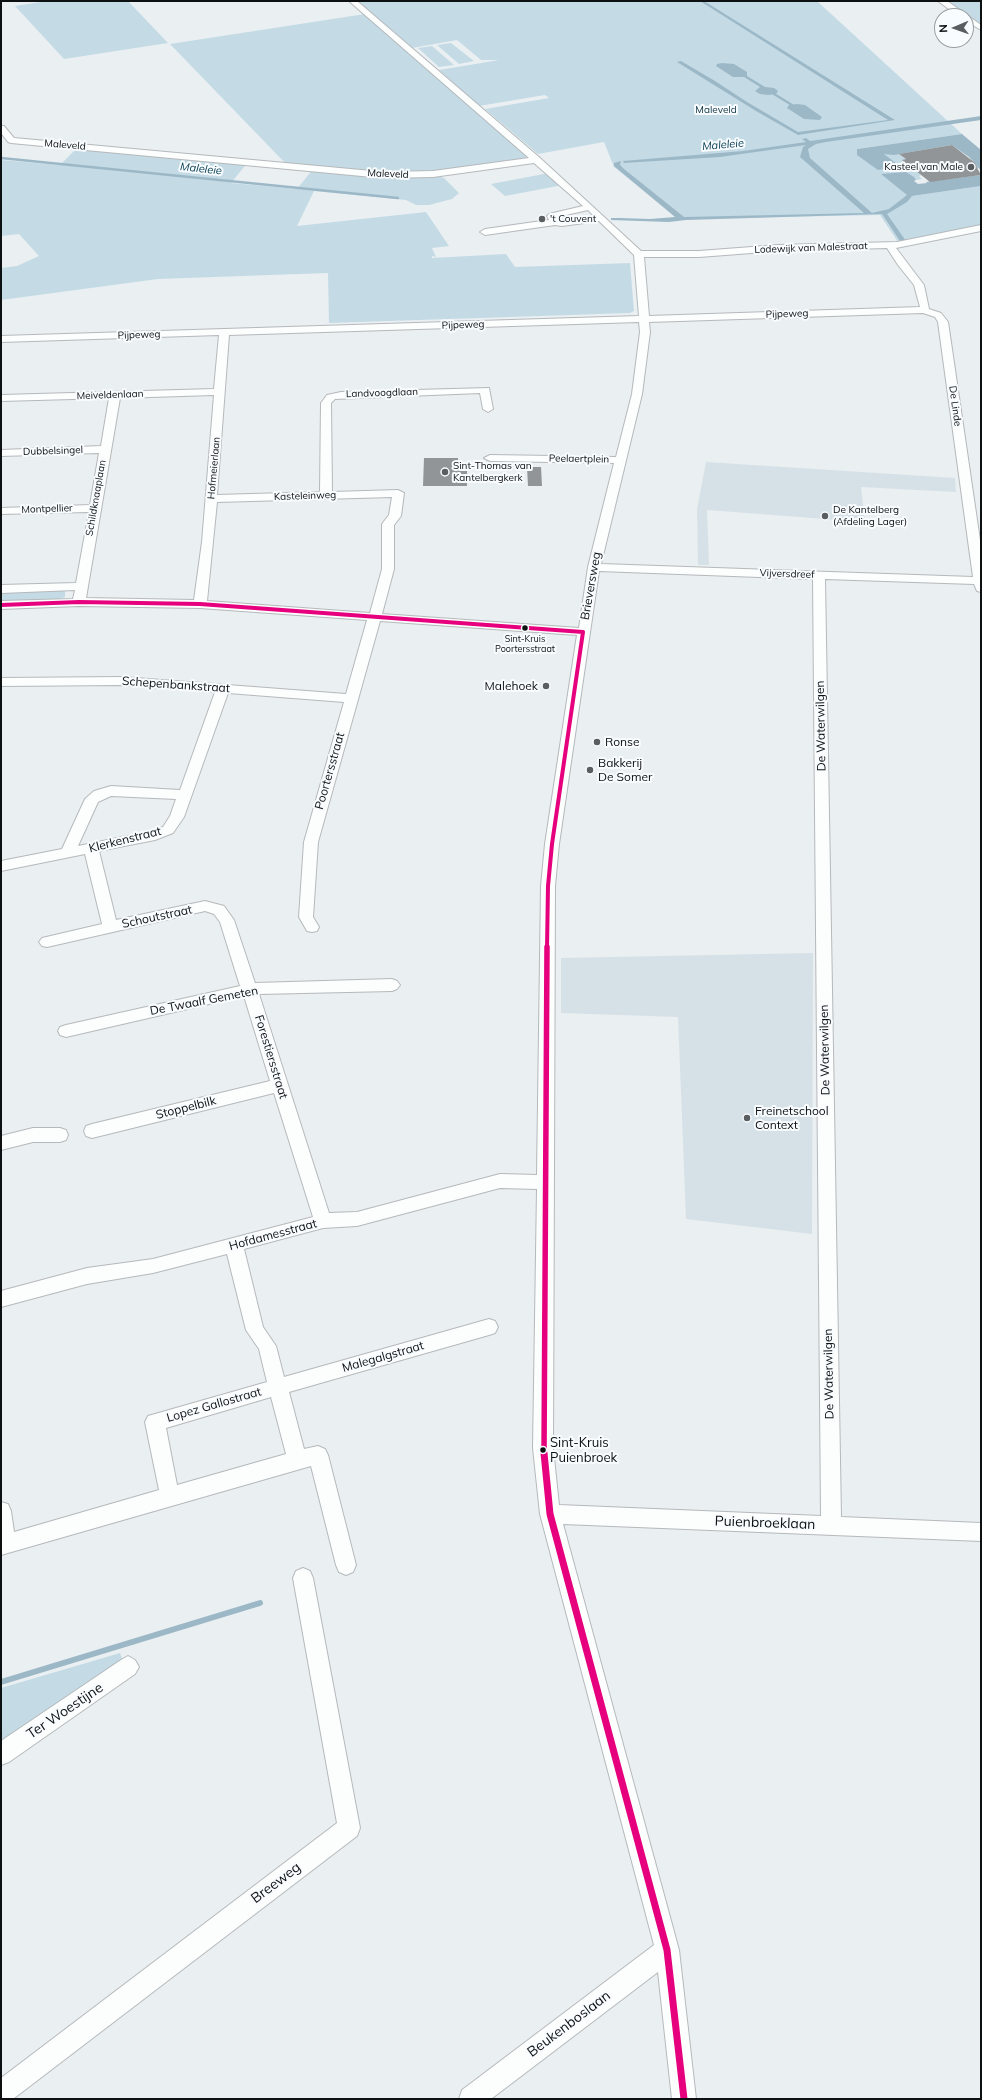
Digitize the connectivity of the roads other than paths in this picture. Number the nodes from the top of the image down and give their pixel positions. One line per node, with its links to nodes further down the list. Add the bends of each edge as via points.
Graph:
1 (353, 1): 5 (street)
2 (942, 1): 3 (street)
3 (952, 8)
4 (1, 128): 5 (street, Maleveld, via 11,140 383,175 433,174)
5 (537, 160): 6 (street)
6 (590, 207): 7 (street); 8 (street, via 553,215)
7 (601, 218): 8 (street); 12 (street)
8 (556, 222): 10 (street)
9 (981, 228): 11 (street, Lodewijk van Malestraat)
10 (485, 232)
11 (890, 245): 12 (street, Lodewijk van Malestraat, via 778,248 699,254); 13 (street, via 919,285 925,304)
12 (639, 254): 14 (street, Brieversweg)
13 (924, 310): 14 (street, Pijpeweg); 32 (street, De Linde, via 938,315 943,322)
14 (644, 319): 15 (street, Pijpeweg); 24 (street, Brieversweg, via 645,332 637,394)
15 (224, 332): 16 (street, Pijpeweg); 17 (street, Hofmeierlaan)
16 (1, 339)
17 (220, 392): 18 (street, Meiveldenlaan); 27 (street, Hofmeierlaan)
18 (115, 395): 19 (street, Meiveldenlaan); 21 (street, Schildknaaplaan)
19 (1, 398)
20 (488, 409): 26 (street, Landvoogdlaan, via 485,385 330,397 326,403)
21 (105, 449): 22 (street, Dubbelsingel); 28 (street, Schildknaaplaan)
22 (1, 453)
23 (490, 458): 24 (street, Peelaertplein)
24 (619, 460): 30 (street, Brieversweg)
25 (398, 493): 26 (street, Kasteleinweg); 38 (street, Poortersstraat, via 396,516 388,524 388,569)
26 (326, 495): 27 (street, Kasteleinweg)
27 (211, 499): 36 (street, Hofmeierlaan)
28 (94, 508): 29 (street, Montpellier); 33 (street, Schildknaaplaan)
29 (1, 511)
30 (594, 567): 31 (street, Vijversdreef); 39 (street, Brieversweg)
31 (819, 575): 32 (street, Vijversdreef); 68 (street, De Waterwilgen)
32 (981, 583)
33 (82, 586): 34 (street); 35 (street, Schildknaaplaan)
34 (1, 589)
35 (79, 602): 36 (street); 37 (street)
36 (200, 604): 38 (street)
37 (1, 605)
38 (375, 616): 39 (street); 42 (street, Poortersstraat)
39 (583, 632): 58 (street, Brieversweg, via 548,886)
40 (1, 682): 41 (street, Schepenbankstraat, via 122,681)
41 (223, 688): 42 (street, Schepenbankstraat); 43 (street, Klerkenstraat)
42 (351, 698): 49 (street, Poortersstraat, via 311,842 306,917)
43 (184, 795): 44 (street, Klerkenstraat, via 177,817 168,830); 45 (street, Klerkenstraat, via 111,791 100,794 92,799)
44 (91, 849): 45 (street, Klerkenstraat); 48 (street, Schoutstraat)
45 (68, 852): 46 (street, Klerkenstraat)
46 (1, 866)
47 (205, 906): 48 (street, Schoutstraat); 52 (street, Forestiersstraat, via 219,910 227,920)
48 (110, 927): 50 (street, Schoutstraat)
49 (312, 927)
50 (47, 942)
51 (392, 985): 52 (street, De Twaalf Gemeten)
52 (250, 989): 53 (street, De Twaalf Gemeten); 54 (street, Forestiersstraat)
53 (66, 1031)
54 (280, 1085): 55 (street, Stoppelbilk); 59 (street, Forestiersstraat)
55 (92, 1131)
56 (60, 1135): 57 (street, via 33,1136)
57 (1, 1143)
58 (545, 1182): 59 (street, Hofdamesstraat, via 500,1181 356,1219); 67 (street, Brieversweg, via 543,1441)
59 (323, 1221): 60 (street, Hofdamesstraat)
60 (234, 1246): 61 (street, Hofdamesstraat, via 153,1266 86,1276); 63 (street, Lopez Gallostraat, via 255,1330 267,1346)
61 (1, 1299)
62 (489, 1327): 63 (street, Malegalgstraat)
63 (278, 1387): 64 (street, Lopez Gallostraat); 65 (street, Lopez Gallostraat, via 155,1422)
64 (298, 1460): 65 (street); 71 (street, via 318,1455)
65 (170, 1496): 70 (street)
66 (1, 1511): 70 (street)
67 (550, 1514): 68 (street, Puienbroeklaan); 75 (street, Brieversweg)
68 (831, 1526): 69 (street, Puienbroeklaan)
69 (981, 1532)
70 (3, 1545)
71 (346, 1565)
72 (303, 1578): 76 (street, Breeweg, via 349,1828)
73 (128, 1667): 74 (street, Ter Woestijne)
74 (1, 1754)
75 (667, 1950): 77 (street, Beukenboslaan); 78 (street, Brieversweg)
76 (1, 2093)
77 (471, 2099)
78 (684, 2099)

